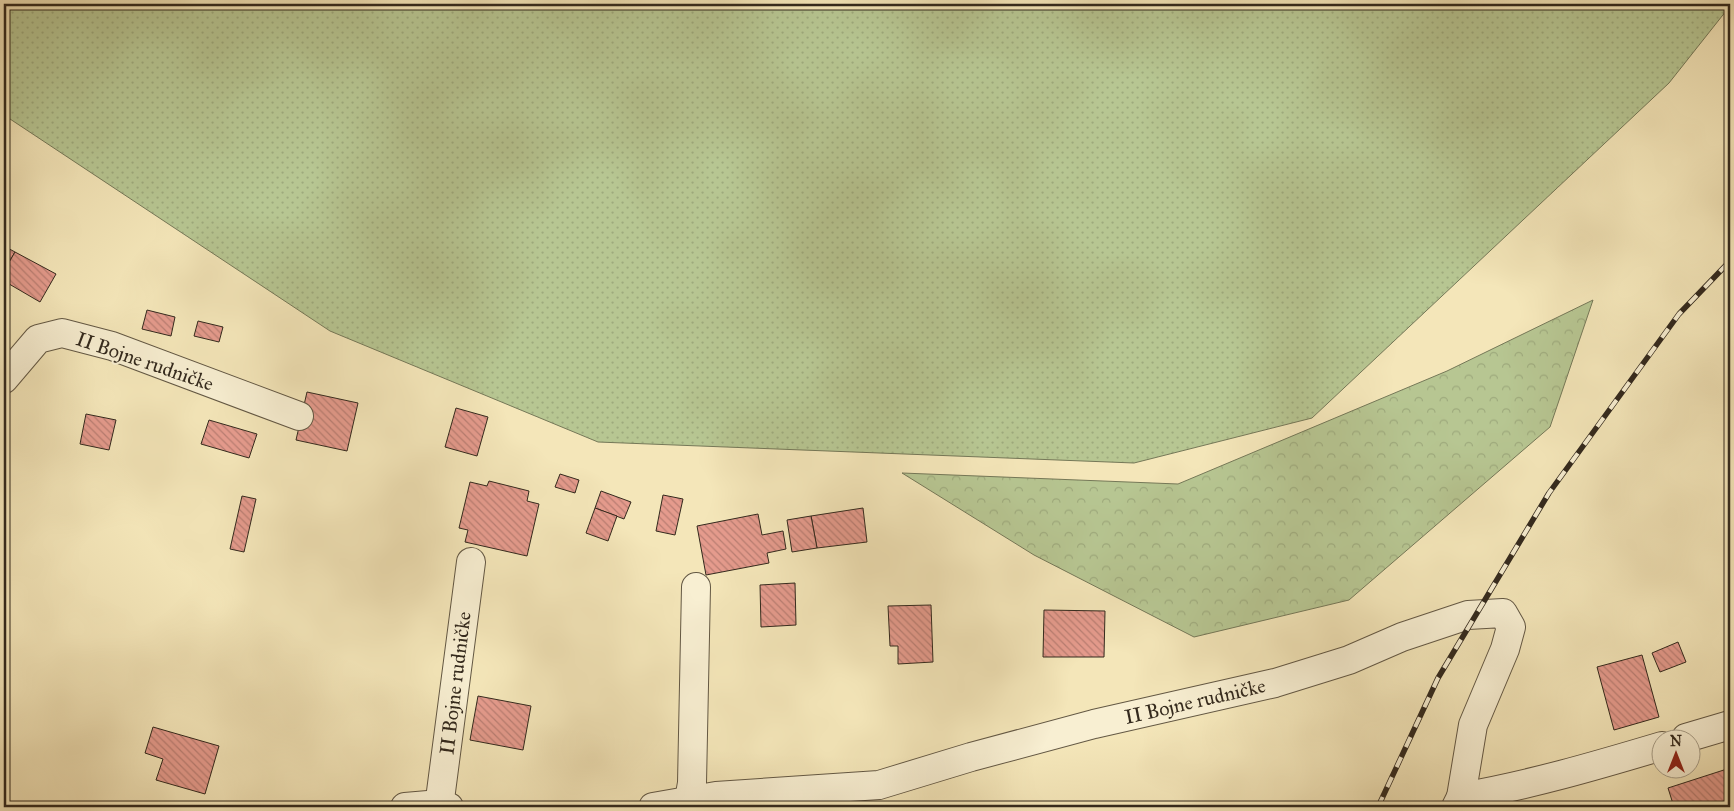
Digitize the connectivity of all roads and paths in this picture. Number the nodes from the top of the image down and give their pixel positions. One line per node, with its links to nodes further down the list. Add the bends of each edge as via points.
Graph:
1 (4, 379): 2 (street, II Bojne rudničke, via 38,339 62,333 112,346)
2 (299, 416)
3 (471, 562): 10 (street, II Bojne rudničke)
4 (696, 587): 9 (street, II Bojne rudničke, via 692,783)
5 (1730, 725): 6 (street)
6 (1702, 733)
7 (1652, 749): 8 (street, II Bojne rudničke)
8 (1459, 802): 9 (street, II Bojne rudničke, via 1473,725 1506,649 1511,627 1503,612 1468,615 1402,637 1349,660 1275,683 1094,724 879,785 716,796)
9 (671, 805)
10 (442, 806): 11 (street)
11 (405, 807)

